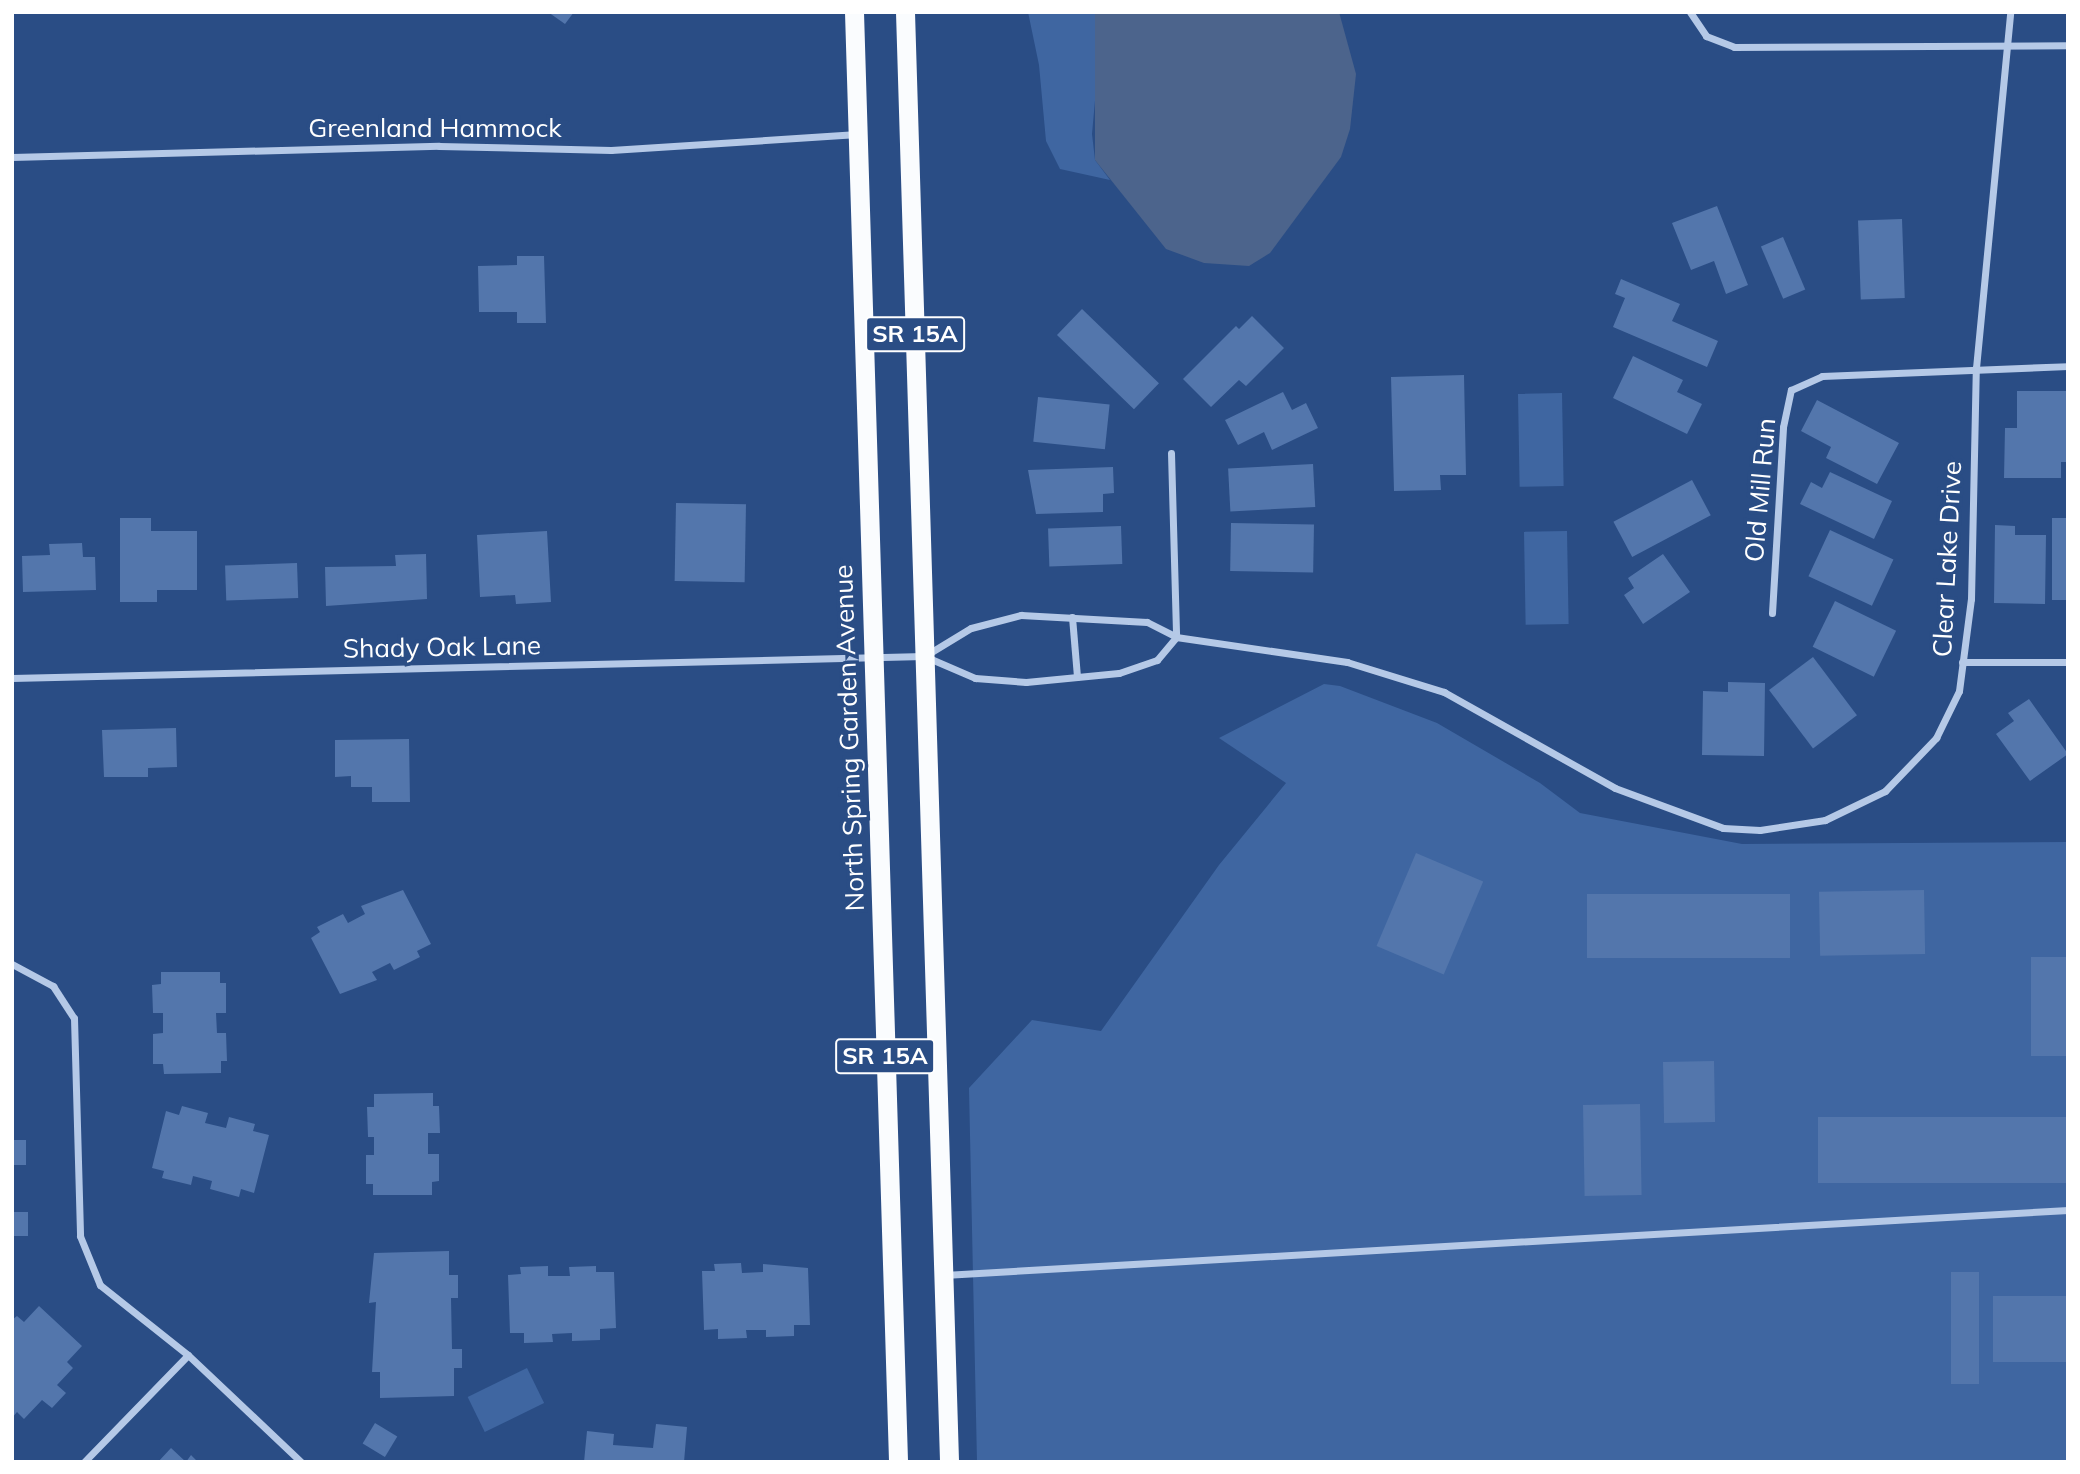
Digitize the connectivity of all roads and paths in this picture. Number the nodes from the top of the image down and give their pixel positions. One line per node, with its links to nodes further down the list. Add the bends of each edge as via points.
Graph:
1 (854, 12): 7 (highway, North Spring Garden Avenue / SR 15A)
2 (905, 12): 15 (highway, SR 15A)
3 (1690, 12): 6 (street, via 1706,36 1734,47)
4 (2010, 12): 6 (street, Clear Lake Drive)
5 (2068, 44): 6 (street)
6 (2008, 47): 10 (street, Clear Lake Drive)
7 (858, 134): 8 (street, Greenland Hammock, via 611,150 439,146); 16 (highway, North Spring Garden Avenue / SR 15A)
8 (12, 157)
9 (2068, 366): 10 (street)
10 (1976, 368): 12 (street, Old Mill Run, via 1822,376 1791,390 1783,427); 17 (street, Clear Lake Drive, via 1971,599)
11 (1171, 453): 14 (street)
12 (1772, 613)
13 (1072, 617): 14 (street, Clear Lake Drive, via 1147,622); 15 (street, Clear Lake Drive, via 1021,615 971,628); 19 (street)
14 (1176, 637): 17 (street, Clear Lake Drive, via 1347,662 1444,692 1615,788 1723,828 1760,830 1825,820 1885,791 1936,738 1959,691); 19 (street, Clear Lake Drive, via 1157,660 1119,673)
15 (924, 656): 16 (street, Clear Lake Drive); 19 (street, Clear Lake Drive, via 975,678 1027,682); 23 (highway, SR 15A)
16 (873, 658): 20 (street, Shady Oak Lane); 27 (highway, North Spring Garden Avenue / SR 15A)
17 (1962, 662): 18 (street)
18 (2068, 662)
19 (1077, 677)
20 (12, 678)
21 (12, 964): 24 (street, via 53,986 75,1018 80,1236 100,1284)
22 (2068, 1210): 23 (street)
23 (943, 1275): 28 (highway, SR 15A)
24 (188, 1355): 25 (street); 26 (street)
25 (84, 1462)
26 (301, 1462)
27 (898, 1462)
28 (949, 1462)

